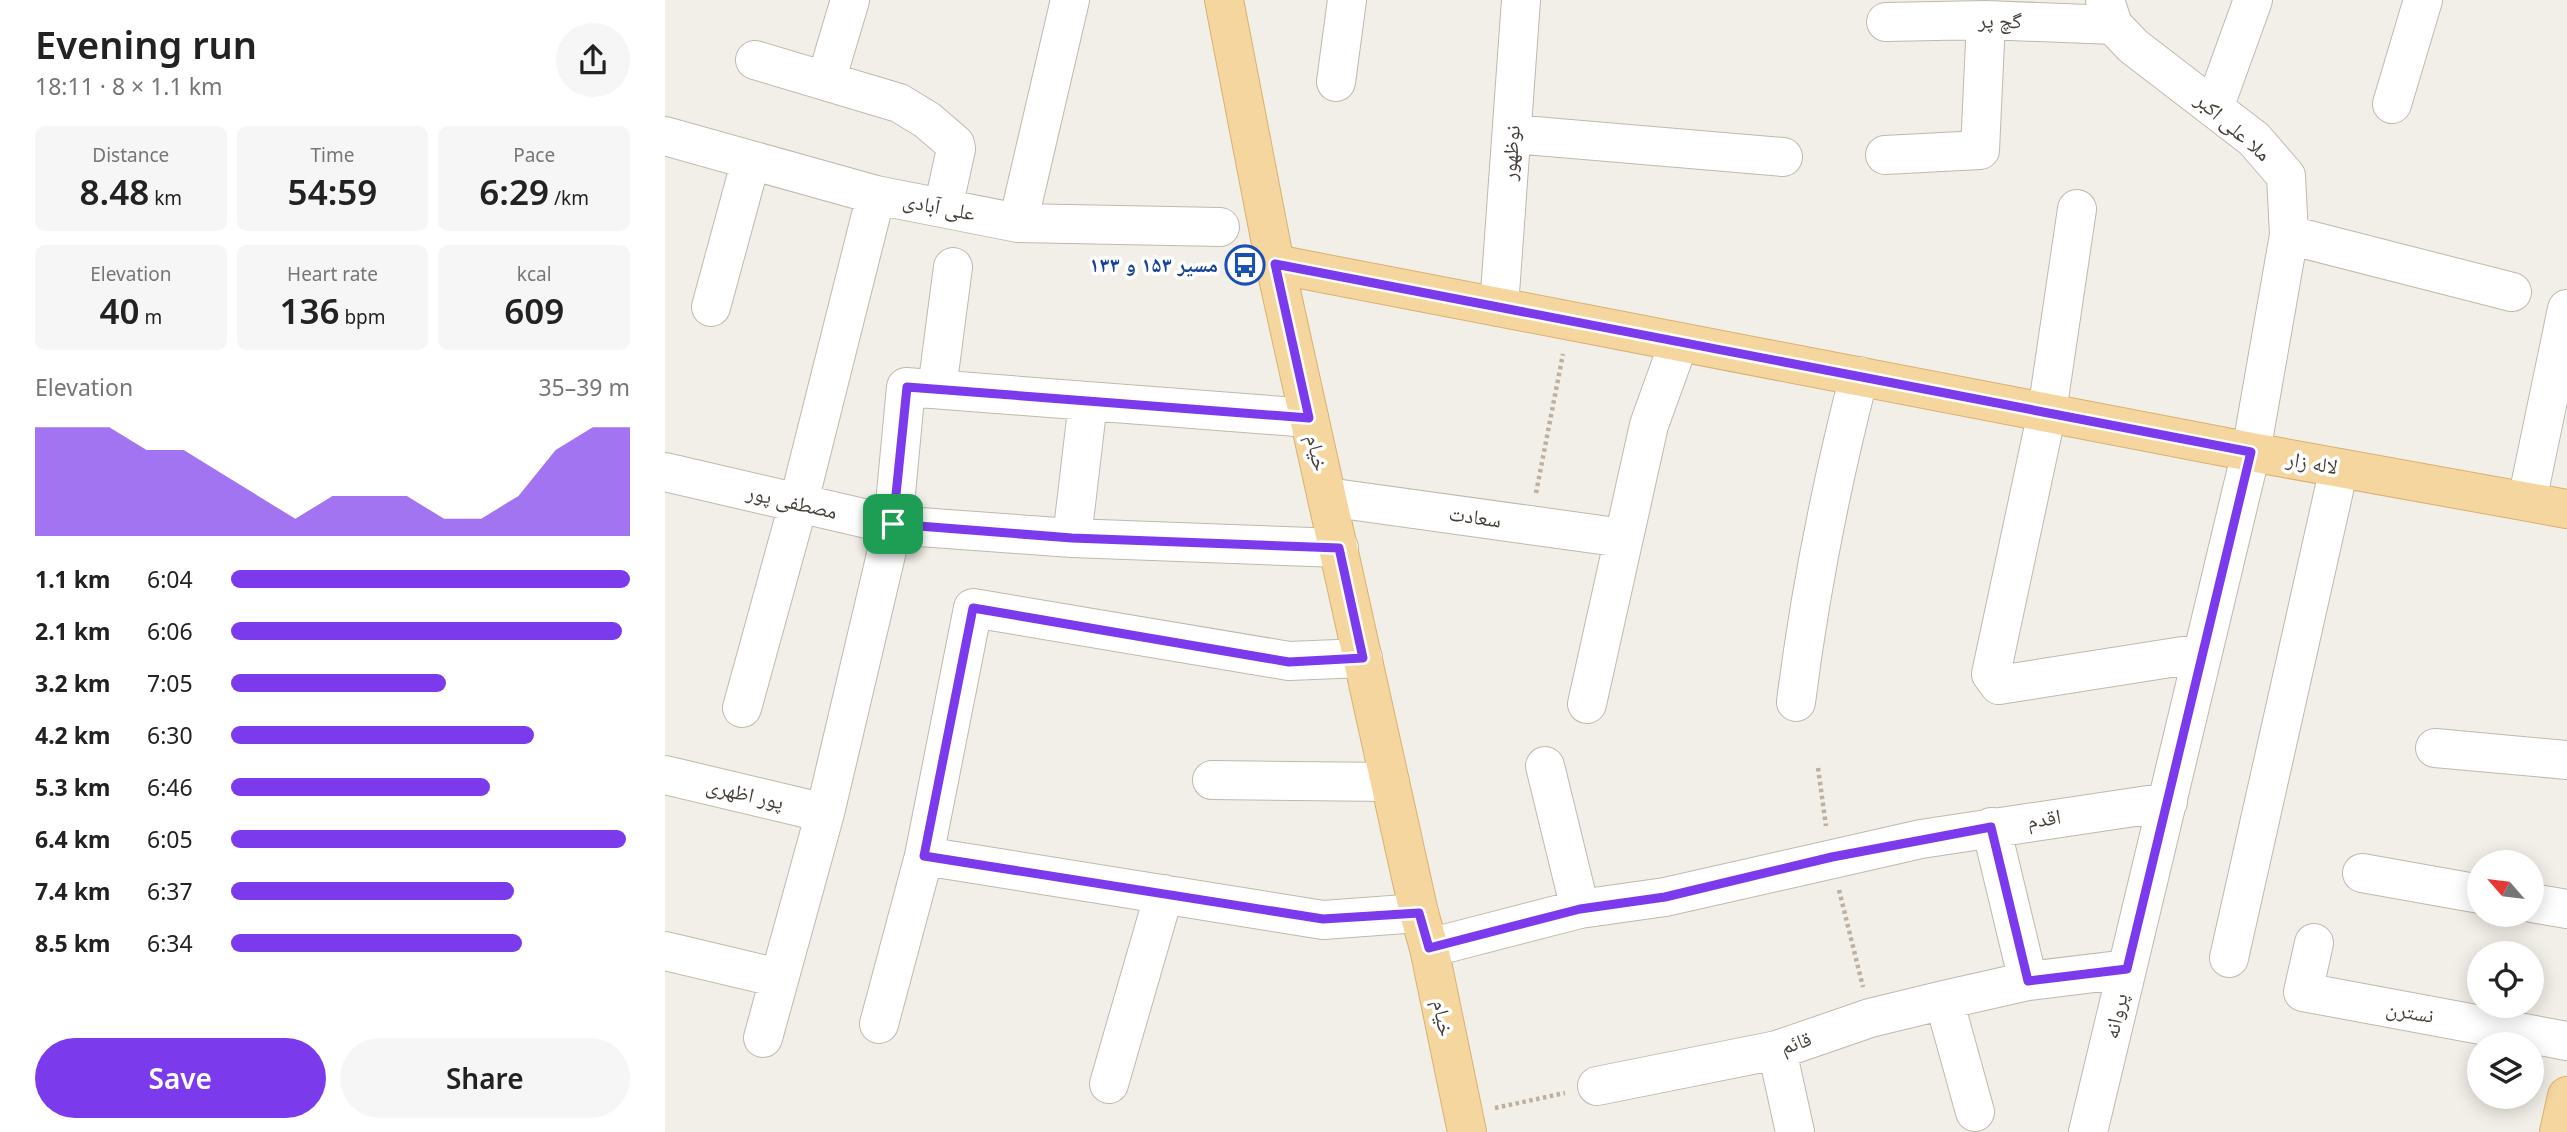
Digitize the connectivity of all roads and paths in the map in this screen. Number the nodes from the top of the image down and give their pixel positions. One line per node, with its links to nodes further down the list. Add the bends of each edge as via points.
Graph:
1 (850, 0): 12 (street)
2 (1070, 0): 24 (street)
3 (1224, 0): 27 (main road, خیام)
4 (1347, 0): 13 (street)
5 (1521, 0): 16 (street, نوظهور)
6 (2253, 0): 15 (street)
7 (2423, 0): 14 (street)
8 (2109, 12): 9 (street, گچ پر); 15 (street, ملا علی اکبر, via 2133,46)
9 (1986, 20): 10 (street, گچ پر); 18 (street, via 1980,150)
10 (1886, 22)
11 (755, 60): 12 (street)
12 (826, 81): 22 (street, via 899,103 955,144)
13 (1336, 82)
14 (2392, 104)
15 (2214, 108): 26 (street, ملا علی اکبر, via 2254,139 2286,176)
16 (1512, 134): 19 (street); 31 (street, نوظهور)
17 (665, 136): 20 (street, علی آبادی)
18 (1885, 155)
19 (1783, 157)
20 (751, 160): 21 (street, علی آبادی); 30 (street)
21 (876, 195): 22 (street, علی آبادی); 45 (street)
22 (943, 208): 24 (street, علی آبادی)
23 (2077, 209): 38 (street)
24 (1018, 223): 25 (street, علی آبادی)
25 (1220, 227)
26 (2288, 235): 29 (street); 40 (street, ملا علی اکبر)
27 (1275, 264): 31 (main road, لاله زار); 39 (main road, خیام)
28 (953, 267): 36 (street)
29 (2512, 292)
30 (711, 307)
31 (1499, 307): 33 (main road, لاله زار)
32 (2567, 309): 44 (street)
33 (1570, 321): 34 (main road, لاله زار); 48 (path)
34 (1679, 342): 35 (main road, لاله زار); 50 (street, via 1649,425)
35 (1859, 376): 38 (main road, لاله زار); 54 (street, via 1829,493)
36 (937, 389): 37 (street); 47 (street, via 907,387)
37 (1088, 402): 39 (street); 49 (street)
38 (2047, 412): 40 (main road, لاله زار); 52 (street, via 1991,674 1994,681 1999,685)
39 (1309, 418): 43 (main road, خیام)
40 (2251, 452): 41 (main road, لاله زار); 52 (street, پروانه)
41 (2339, 468): 44 (main road, لاله زار); 76 (street)
42 (665, 472): 45 (street, مصطفی پور)
43 (1327, 497): 48 (street, سعادت); 51 (main road, خیام)
44 (2527, 501): 46 (main road, لاله زار)
45 (798, 505): 47 (street, مصطفی پور); 56 (street)
46 (2567, 509)
47 (893, 524): 49 (street, مصطفی پور); 64 (street)
48 (1530, 525): 50 (street, سعادت)
49 (1072, 538): 51 (street, مصطفی پور)
50 (1623, 538): 55 (street)
51 (1339, 548): 53 (main road, خیام)
52 (2202, 653): 63 (street, پروانه)
53 (1363, 658): 62 (main road, خیام); 66 (street, via 1289,662 973,608)
54 (1796, 702)
55 (1587, 704)
56 (742, 708)
57 (2435, 748): 58 (street)
58 (2567, 760)
59 (1545, 766): 71 (street)
60 (665, 775): 64 (street, پور اظهری)
61 (1212, 780): 62 (street)
62 (1390, 782): 73 (main road, خیام)
63 (2168, 802): 65 (street, اقدم); 77 (street, پروانه)
64 (825, 813): 78 (street)
65 (1991, 827): 71 (street, اقدم, via 1832,857 1665,897); 79 (street)
66 (924, 856): 69 (street, اقدم); 81 (street)
67 (2362, 873): 68 (street)
68 (2467, 892)
69 (1164, 894): 73 (street, اقدم); 85 (street)
70 (2545, 905): 72 (street)
71 (1580, 909): 73 (street, اقدم)
72 (2567, 909)
73 (1424, 930): 89 (main road, خیام)
74 (2314, 943): 83 (street, نسترن, via 2303,992)
75 (665, 951): 78 (street)
76 (2229, 958)
77 (2127, 969): 79 (street, قائم); 91 (street, پروانه)
78 (779, 978): 82 (street)
79 (2028, 981): 80 (street, قائم)
80 (1944, 1000): 84 (street, قائم, via 1870,1018); 88 (street)
81 (879, 1024)
82 (763, 1038)
83 (2567, 1041)
84 (1777, 1050): 86 (street, قائم); 90 (street)
85 (1109, 1084)
86 (1597, 1086): 89 (path)
87 (2567, 1096): 92 (main road)
88 (1975, 1112)
89 (1465, 1124)
90 (1795, 1132)
91 (2088, 1132)
92 (2559, 1132)

